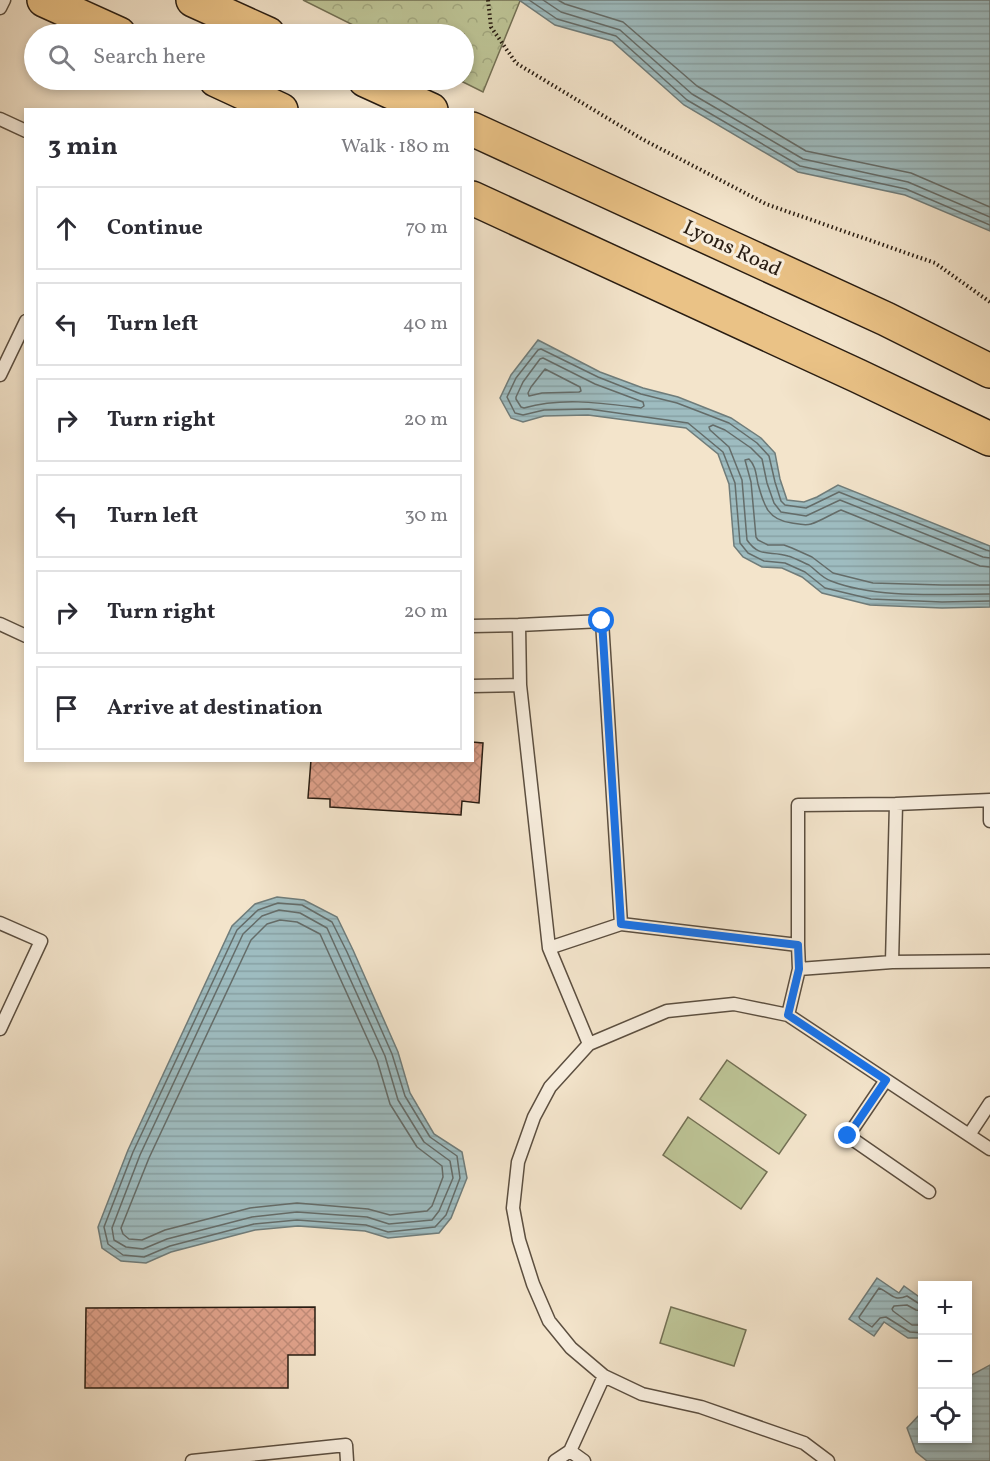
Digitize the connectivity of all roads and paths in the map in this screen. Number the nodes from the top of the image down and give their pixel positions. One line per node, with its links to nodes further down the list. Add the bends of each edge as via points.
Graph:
1 (4, 0): 5 (lane)
2 (44, 0): 6 (main road)
3 (193, 0): 7 (main road)
4 (489, 0): 16 (path, via 491,27 516,63 550,84 642,139 766,204 935,263)
5 (0, 8)
6 (97, 24)
7 (246, 24)
8 (238, 90): 10 (main road)
9 (387, 90): 11 (main road)
10 (277, 108)
11 (426, 108)
12 (0, 119): 13 (lane)
13 (24, 130)
14 (474, 130): 18 (main road, Lyons Road, via 886,319)
15 (474, 199): 20 (main road)
16 (990, 302)
17 (24, 325): 19 (lane)
18 (990, 371)
19 (0, 375)
20 (990, 439)
21 (0, 624): 24 (lane)
22 (519, 625): 23 (lane); 25 (lane); 30 (lane, via 602,621)
23 (474, 626)
24 (24, 635)
25 (520, 685): 26 (lane); 32 (lane)
26 (474, 686)
27 (896, 804): 28 (lane, via 990,800); 31 (lane, via 798,806); 34 (lane)
28 (990, 821)
29 (0, 923): 37 (lane, via 41,941)
30 (621, 924): 31 (lane); 32 (lane)
31 (798, 945): 35 (lane)
32 (549, 948): 38 (lane)
33 (990, 961): 34 (lane)
34 (892, 962): 35 (lane)
35 (799, 969): 36 (lane)
36 (788, 1015): 38 (lane, via 734,1004 667,1011); 39 (lane)
37 (0, 1029)
38 (588, 1044): 44 (lane, via 549,1086 534,1117 518,1162 513,1208 533,1284 549,1321 571,1348)
39 (886, 1080): 41 (lane); 43 (lane, via 848,1136)
40 (990, 1102): 41 (lane)
41 (969, 1135): 42 (lane)
42 (990, 1149)
43 (929, 1192)
44 (604, 1376): 45 (lane); 50 (lane, via 642,1394 701,1407 804,1443)
45 (570, 1451): 48 (lane); 49 (lane)
46 (192, 1461): 47 (lane, via 346,1445)
47 (347, 1461)
48 (555, 1461)
49 (584, 1461)
50 (828, 1461)

